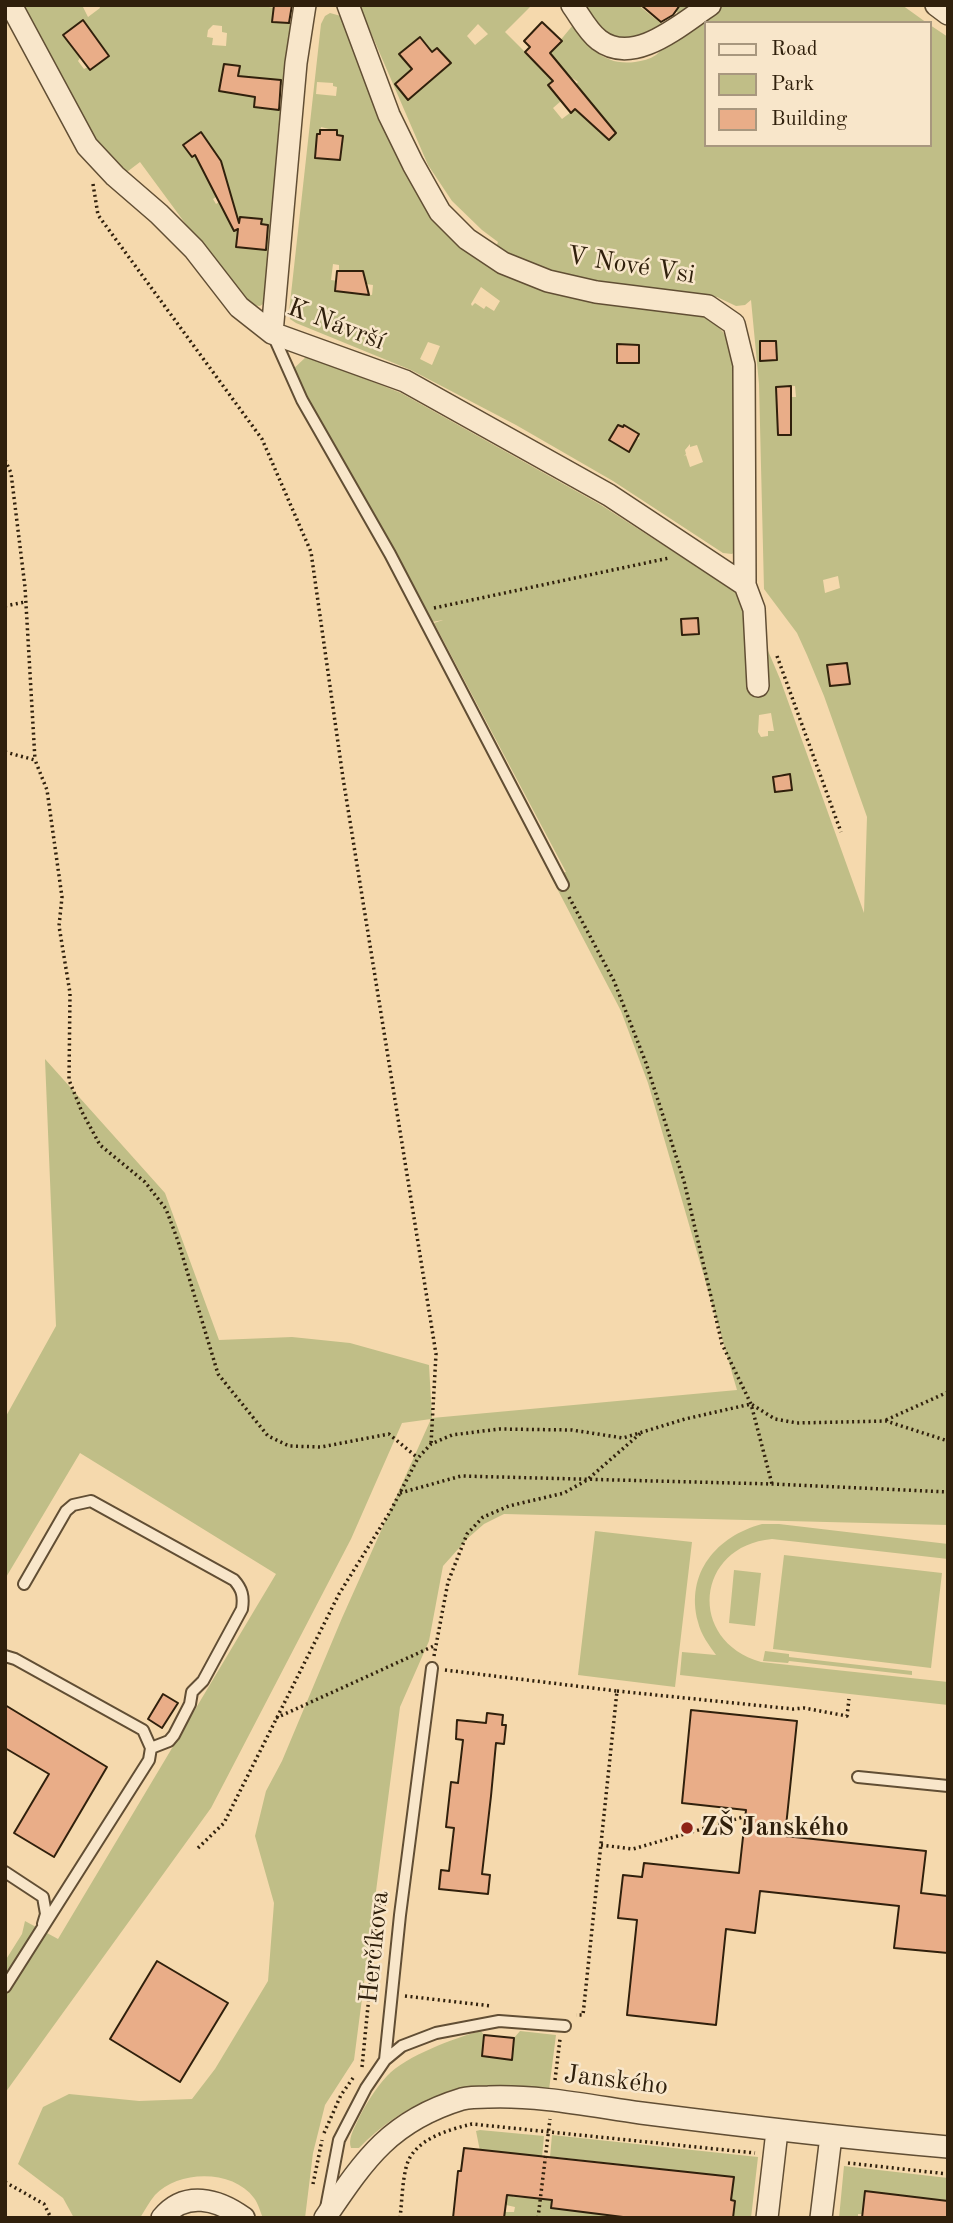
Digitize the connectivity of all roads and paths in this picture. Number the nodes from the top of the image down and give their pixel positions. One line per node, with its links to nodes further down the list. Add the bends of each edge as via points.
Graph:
1 (11, 5): 9 (street, K Návrší, via 86,146 194,249 239,307)
2 (304, 5): 9 (street)
3 (348, 5): 12 (street, V Nové Vsi, via 389,115 413,164 440,212 467,239 503,264 548,281 708,306 734,324 744,365)
4 (572, 5): 5 (street, via 598,40 618,49 647,43)
5 (710, 5)
6 (936, 5): 7 (street)
7 (948, 14)
8 (92, 180): 27 (path, via 98,215 262,439 311,552 436,1354)
9 (272, 333): 11 (street, K Návrší, via 405,381 609,495); 15 (lane, via 302,400)
10 (5, 460): 13 (path, via 11,473)
11 (695, 552): 12 (street, K Návrší); 15 (path)
12 (745, 585): 17 (street, V Nové Vsi, via 754,609)
13 (25, 602): 14 (path); 19 (path)
14 (5, 606)
15 (420, 611): 21 (lane)
16 (777, 655): 20 (path)
17 (758, 686)
18 (5, 752): 19 (path)
19 (34, 760): 28 (path, via 47,790 62,897 59,926 70,993 69,1080 100,1144 145,1182 166,1209 218,1374 268,1436 289,1446 321,1447 389,1434)
20 (841, 832)
21 (563, 885): 23 (path, via 614,981 646,1063 684,1181 722,1345)
22 (948, 1392): 24 (path)
23 (751, 1404): 24 (path, via 775,1419 797,1423); 25 (path); 30 (path)
24 (886, 1421): 26 (path)
25 (642, 1432): 27 (path, via 623,1438 572,1430 499,1429 452,1435); 29 (path)
26 (948, 1441)
27 (431, 1444): 28 (path)
28 (418, 1458): 32 (path)
29 (587, 1480): 30 (path); 32 (path, via 461,1476); 34 (path, via 564,1493 483,1517 467,1534 448,1582)
30 (772, 1484): 31 (path)
31 (948, 1492)
32 (400, 1493): 39 (path, via 340,1594)
33 (24, 1584): 40 (lane, via 66,1511 73,1504 91,1501 241,1588 242,1609 203,1681 192,1692 174,1735)
34 (436, 1646): 36 (path); 39 (path)
35 (5, 1656): 40 (lane, via 143,1730)
36 (432, 1668): 37 (path); 47 (lane, Herčíkova)
37 (617, 1691): 38 (path, via 804,1708 847,1717); 44 (path)
38 (849, 1699)
39 (276, 1718): 45 (path, via 224,1823)
40 (151, 1748): 48 (lane, via 149,1760)
41 (858, 1777): 42 (lane)
42 (948, 1786)
43 (750, 1815): 44 (path, via 633,1849)
44 (601, 1845): 52 (path, via 583,2015)
45 (198, 1848)
46 (5, 1872): 48 (lane, via 43,1897 46,1914)
47 (402, 1905): 50 (lane, Herčíkova); 64 (path, via 378,1904 362,2067 328,2121)
48 (42, 1930): 49 (lane)
49 (5, 1987)
50 (392, 1995): 51 (path); 54 (lane, Herčíkova)
51 (497, 2006)
52 (566, 2020): 54 (lane, via 499,2021 436,2033 402,2046)
53 (560, 2037): 55 (path)
54 (385, 2060): 68 (lane, Herčíkova, via 339,2140)
55 (552, 2101): 56 (street, Janského); 57 (path); 68 (street, Janského, via 465,2098 413,2119 385,2139 360,2167)
56 (777, 2131): 58 (street, Janského); 60 (street)
57 (548, 2132): 60 (path, via 761,2153 760,2168); 69 (path, via 472,2124 430,2138 406,2166); 70 (path)
58 (831, 2136): 59 (street, Janského); 62 (street)
59 (948, 2147)
60 (772, 2169): 71 (street)
61 (948, 2174): 62 (path, via 841,2162 839,2178)
62 (826, 2176): 72 (street)
63 (5, 2182): 65 (path, via 44,2204)
64 (312, 2193)
65 (51, 2218)
66 (162, 2218): 67 (street, via 177,2203 194,2199 212,2201)
67 (244, 2218)
68 (325, 2218)
69 (400, 2218)
70 (538, 2218)
71 (767, 2218)
72 (821, 2218)

